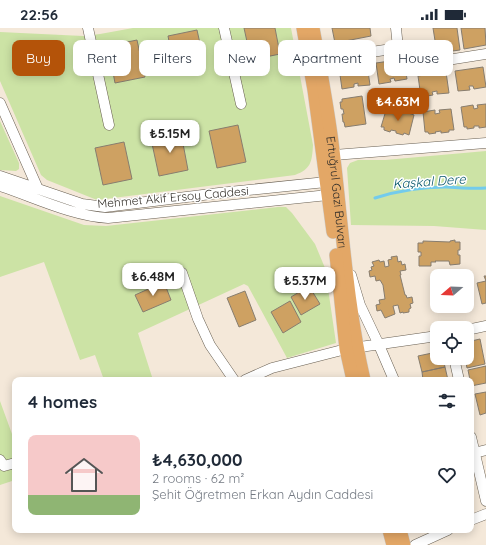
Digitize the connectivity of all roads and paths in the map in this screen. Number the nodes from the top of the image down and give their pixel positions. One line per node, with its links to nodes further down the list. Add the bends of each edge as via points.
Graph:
1 (88, 28): 13 (street)
2 (224, 28): 12 (street)
3 (303, 28): 19 (main road, Ertuğrul Gazi Bulvarı)
4 (313, 28): 6 (main road, Ertuğrul Gazi Bulvarı)
5 (396, 28): 7 (street)
6 (315, 40)
7 (397, 40)
8 (486, 54): 9 (street)
9 (453, 59)
10 (322, 76): 15 (main road, Ertuğrul Gazi Bulvarı)
11 (0, 103): 18 (street)
12 (241, 104)
13 (109, 125)
14 (486, 143): 15 (street)
15 (334, 156): 20 (main road, Ertuğrul Gazi Bulvarı)
16 (0, 176): 18 (street, Mehmet Akif Ersoy Caddesi)
17 (0, 186): 19 (street, Mehmet Akif Ersoy Caddesi, via 80,213 108,218)
18 (38, 189): 19 (street, Mehmet Akif Ersoy Caddesi, via 82,204 105,208 219,193)
19 (327, 189): 26 (main road, Ertuğrul Gazi Bulvarı)
20 (343, 248): 25 (street, via 360,305); 26 (main road, Ertuğrul Gazi Bulvarı)
21 (134, 280): 28 (street, via 182,273 210,344)
22 (486, 326): 23 (street)
23 (474, 329)
24 (430, 337): 25 (street)
25 (379, 345): 26 (street); 32 (street)
26 (352, 348): 29 (street, via 272,368); 30 (main road, Ertuğrul Gazi Bulvarı); 31 (main road, Ertuğrul Gazi Bulvarı)
27 (455, 365): 33 (street)
28 (232, 377)
29 (252, 377)
30 (353, 377)
31 (363, 377)
32 (393, 377)
33 (457, 377)
34 (486, 450): 35 (street)
35 (474, 453): 38 (street)
36 (0, 460): 37 (street, via 4,466)
37 (12, 464)
38 (486, 501)
39 (486, 514): 40 (street)
40 (474, 519)
41 (390, 533): 45 (main road)
42 (401, 533): 46 (main road)
43 (440, 533): 44 (street)
44 (427, 538): 47 (street)
45 (393, 545)
46 (404, 545)
47 (415, 545)

